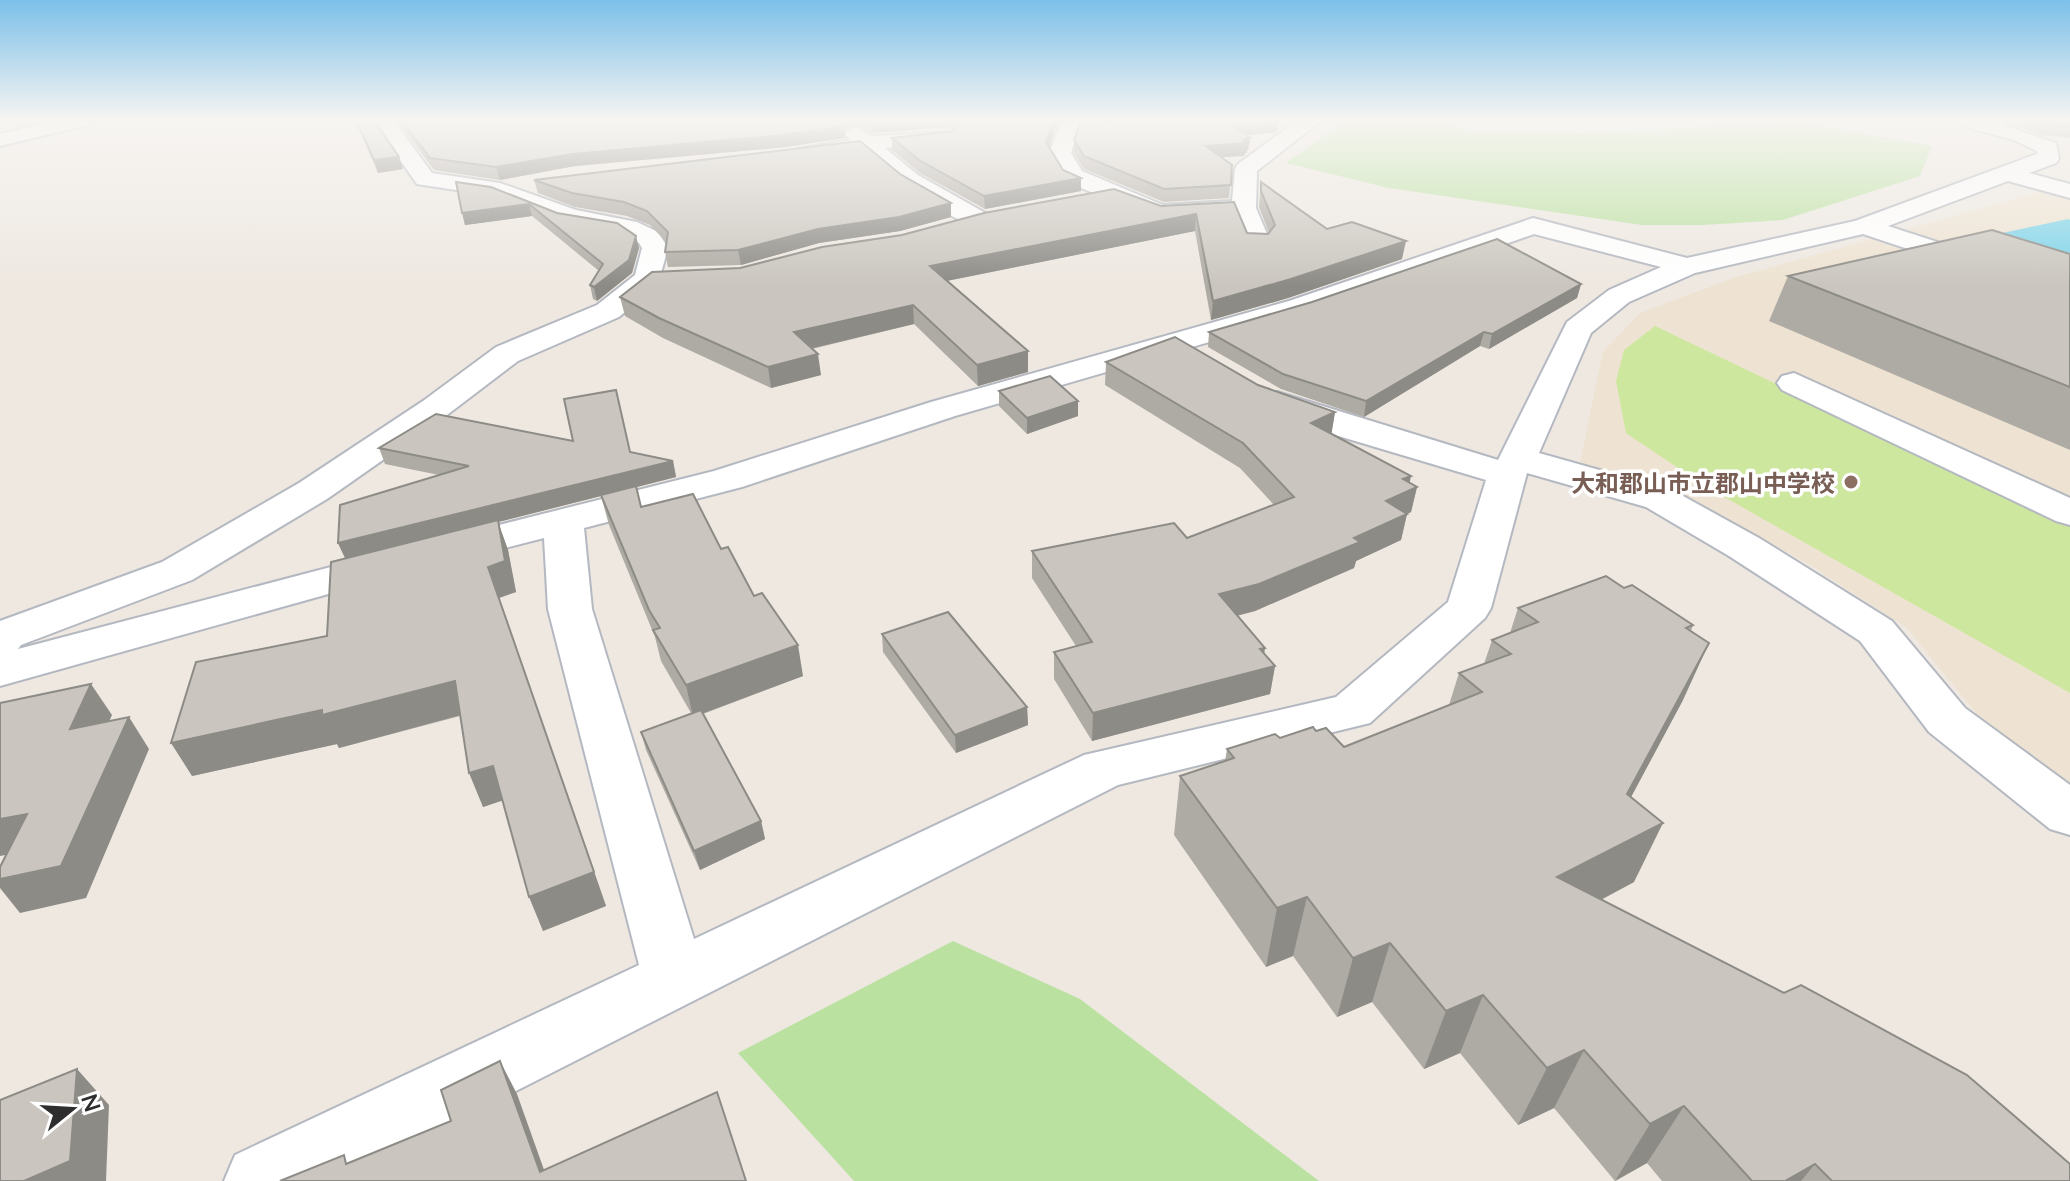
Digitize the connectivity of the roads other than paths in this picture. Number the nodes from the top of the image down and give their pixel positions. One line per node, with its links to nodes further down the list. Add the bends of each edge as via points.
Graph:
1 (422, 175): 8 (street)
2 (904, 175): 14 (street)
3 (1072, 175): 10 (street)
4 (1246, 175): 12 (street)
5 (2006, 175): 15 (street)
6 (2013, 175): 9 (street)
7 (547, 181): 8 (street)
8 (500, 190): 27 (street, via 570,217 628,227 649,238 663,279 608,311 507,354 313,491 177,571)
9 (2070, 191)
10 (1119, 194): 11 (street); 12 (street, via 1160,213)
11 (1078, 202)
12 (1244, 208): 17 (street)
13 (1008, 215): 14 (street)
14 (980, 220): 16 (street)
15 (1864, 226): 18 (street); 19 (street)
16 (941, 231)
17 (1257, 243)
18 (1687, 266): 20 (street, via 1533,226 1299,307); 24 (street, via 1619,296 1578,329)
19 (2070, 294)
20 (1171, 342): 21 (street); 26 (street, via 728,479)
21 (1208, 363)
22 (1794, 383): 25 (street)
23 (1244, 384): 24 (street, via 1268,399 1348,427)
24 (1512, 466): 29 (street, via 1660,499 1744,547 1876,631 1947,720); 30 (street, via 1469,608 1352,711 1103,769)
25 (2070, 513)
26 (563, 523): 28 (street); 30 (street, via 570,609)
27 (0, 641)
28 (0, 670)
29 (2070, 814)
30 (674, 979): 31 (street)
31 (261, 1181)

